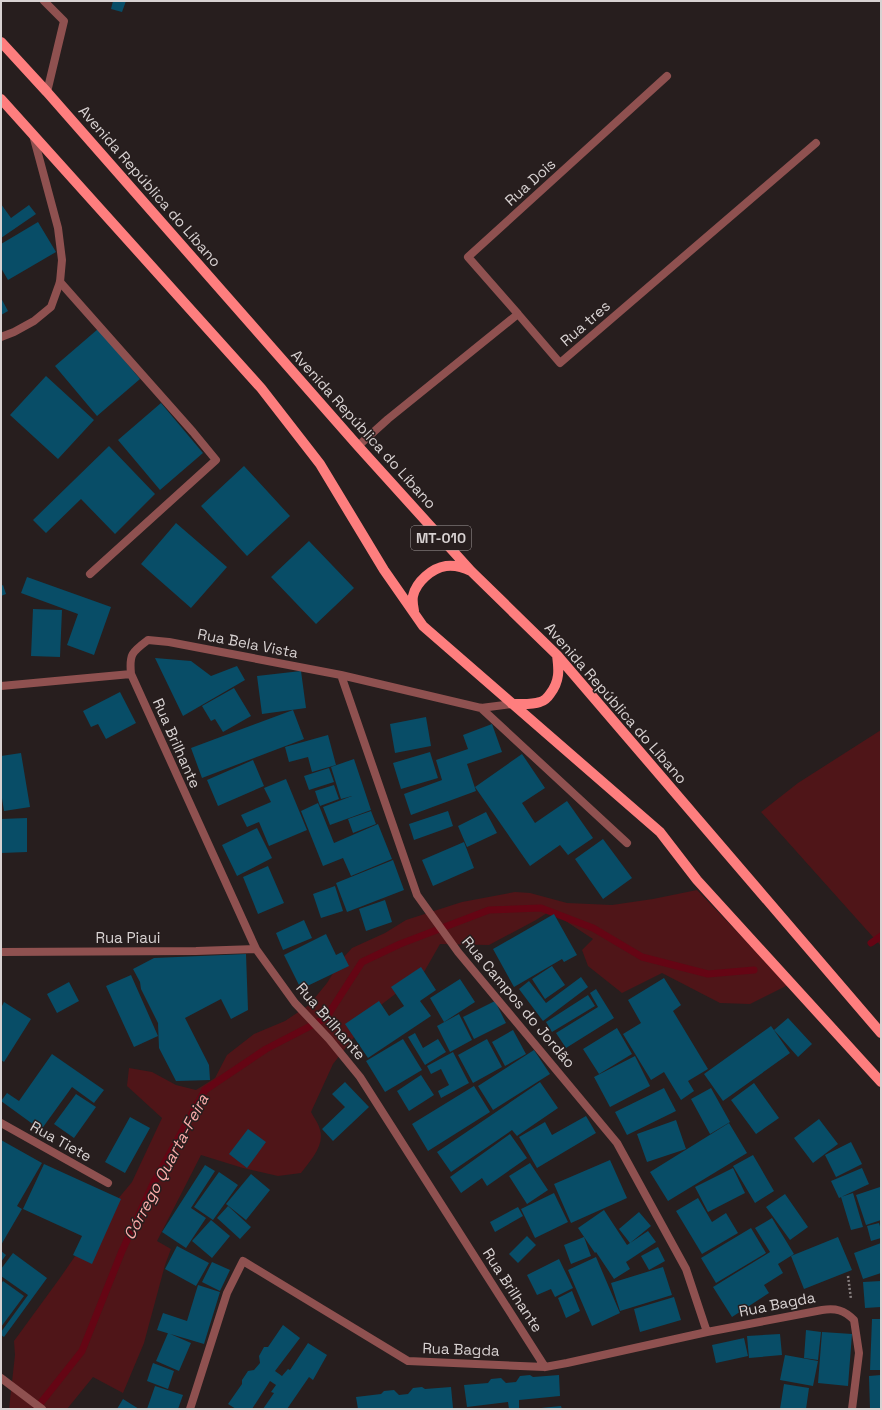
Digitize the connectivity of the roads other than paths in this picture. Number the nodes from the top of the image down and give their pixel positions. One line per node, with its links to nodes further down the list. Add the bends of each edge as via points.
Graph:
1 (44, 1): 4 (street, via 64,20)
2 (1, 42): 4 (main road, Avenida República do Líbano / MT-010)
3 (667, 76): 9 (street, Rua Dois, via 468,257)
4 (47, 92): 11 (main road, Avenida República do Líbano / MT-010)
5 (1, 99): 6 (main road)
6 (32, 132): 8 (street, via 58,228 62,260); 14 (main road, via 266,394 320,464 384,570)
7 (816, 143): 9 (street, Rua tres, via 560,363)
8 (60, 282): 10 (street, via 51,306 34,321); 13 (street, via 216,460)
9 (518, 314): 11 (street)
10 (1, 337)
11 (358, 446): 12 (main road, Avenida República do Líbano / MT-010)
12 (471, 571): 14 (main road, via 461,567 445,566 433,571 417,586 412,602); 15 (main road, Avenida República do Líbano / MT-010)
13 (90, 574)
14 (423, 626): 19 (main road)
15 (557, 655): 19 (main road, via 558,677 547,697 541,702); 24 (main road, Avenida República do Líbano / MT-010)
16 (131, 674): 17 (street, Rua Bela Vista, via 129,662 134,650 148,640); 18 (street); 22 (street, Rua Brilhante)
17 (341, 675): 20 (street, Rua Bela Vista); 28 (street, Rua Campos do Jordão, via 417,895 458,952 617,1143 686,1269)
18 (1, 686)
19 (512, 704): 20 (street, Rua Bela Vista); 25 (main road, via 660,832 697,880)
20 (481, 708): 21 (street)
21 (627, 843)
22 (256, 949): 23 (street, Rua Piaui); 29 (street, Rua Brilhante, via 295,1004 360,1077)
23 (1, 952)
24 (881, 1033)
25 (881, 1082)
26 (1, 1124): 27 (street, Rua Tiete)
27 (108, 1183)
28 (707, 1332): 29 (street, Rua Bagda); 33 (street, Rua Bagda, via 832,1308 841,1310 854,1320 859,1353)
29 (546, 1367): 32 (street, Rua Bagda, via 408,1361 243,1261 227,1293)
30 (1, 1378): 31 (street)
31 (42, 1409)
32 (190, 1409)
33 (852, 1409)

